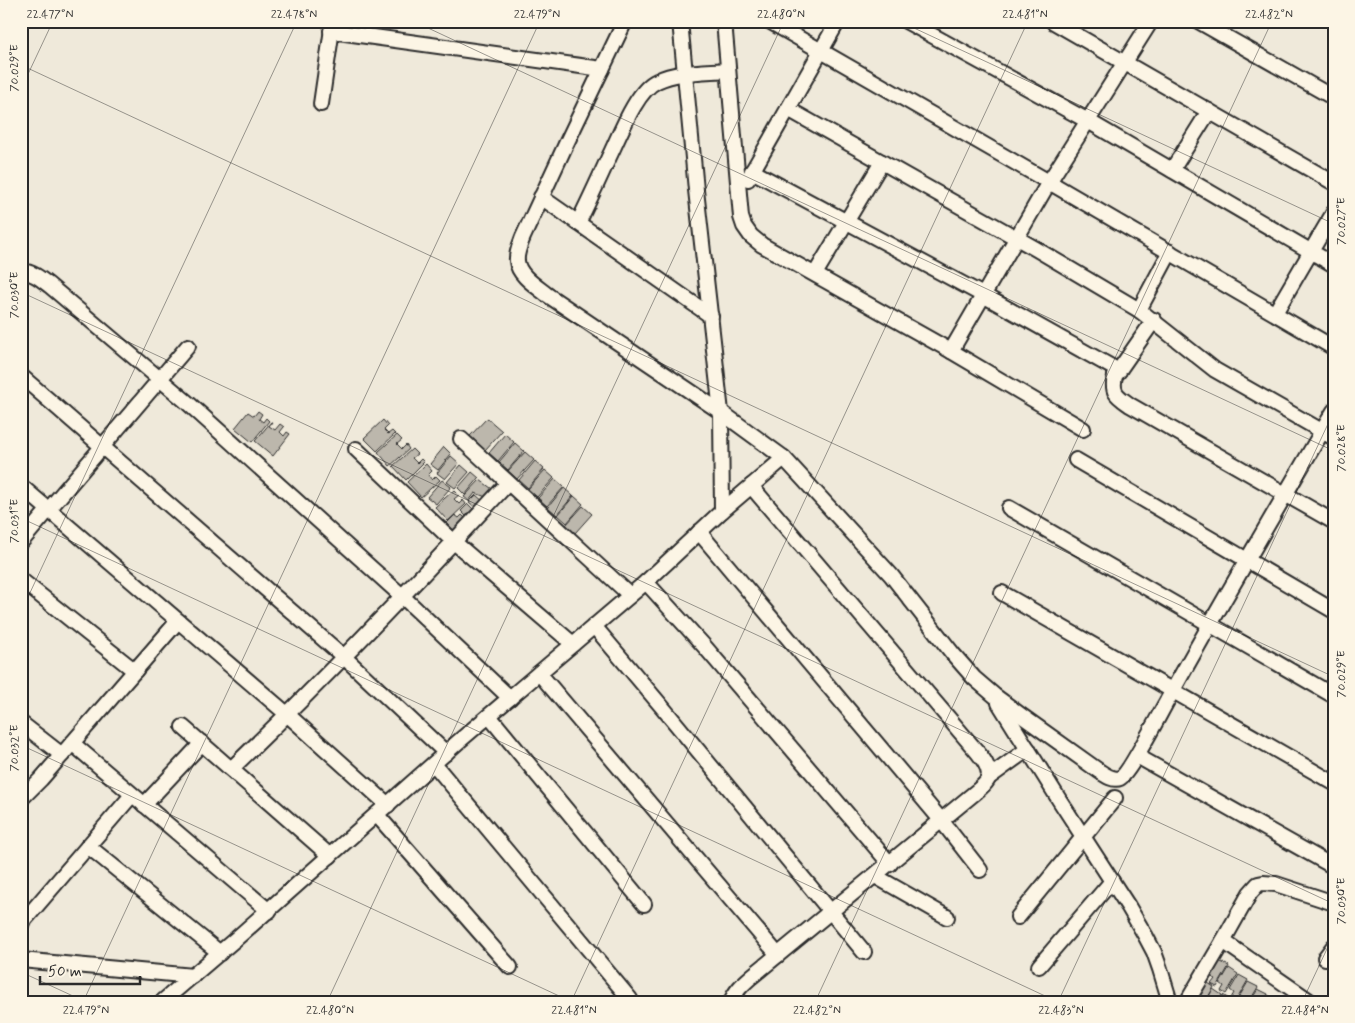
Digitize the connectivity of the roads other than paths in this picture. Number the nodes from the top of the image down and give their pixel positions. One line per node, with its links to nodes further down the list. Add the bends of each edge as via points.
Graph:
1 (624, 21): 13 (street)
2 (680, 21): 15 (street)
3 (724, 21): 14 (street)
4 (769, 21): 11 (street)
5 (838, 21): 11 (street)
6 (906, 21): 20 (street)
7 (1052, 21): 12 (street)
8 (1151, 21): 12 (street)
9 (1198, 21): 16 (street)
10 (332, 26): 13 (street); 17 (street)
11 (821, 51): 18 (street); 24 (street)
12 (1125, 63): 19 (street); 20 (street)
13 (602, 68): 27 (street)
14 (728, 70): 15 (street); 26 (street)
15 (685, 74): 30 (street, via 655,81 640,97); 40 (street)
16 (1334, 98)
17 (321, 104)
18 (788, 109): 21 (street); 23 (street)
19 (1208, 111): 22 (street); 25 (street)
20 (1088, 121): 22 (street); 24 (street)
21 (882, 162): 29 (street); 31 (street)
22 (1172, 170): 32 (street)
23 (752, 171): 26 (street); 29 (street)
24 (1049, 182): 31 (street); 33 (street)
25 (1334, 184)
26 (739, 196): 36 (street, via 741,217 751,236)
27 (541, 197): 30 (street); 49 (street, via 518,250 517,262 522,272 546,294)
28 (1334, 212): 32 (street)
29 (846, 222): 36 (street); 37 (street)
30 (578, 223): 40 (street)
31 (1016, 238): 37 (street); 38 (street)
32 (1311, 251): 34 (street); 39 (street)
33 (1170, 252): 38 (street); 39 (street)
34 (1334, 265)
35 (21, 271): 47 (street, via 50,286)
36 (815, 274): 44 (street)
37 (983, 295): 44 (street); 45 (street)
38 (1138, 310): 41 (street)
39 (1275, 313): 43 (street)
40 (711, 316): 49 (street)
41 (1154, 320): 45 (street); 51 (street, via 1215,370)
42 (188, 346): 47 (street)
43 (1334, 348)
44 (951, 351): 50 (street)
45 (1119, 371): 60 (street, via 1113,385 1121,400)
46 (21, 376): 53 (street)
47 (160, 379): 53 (street); 73 (street)
48 (1334, 411): 51 (street)
49 (721, 412): 55 (street); 63 (street)
50 (1083, 429)
51 (1328, 434): 60 (street)
52 (461, 439): 57 (street)
53 (102, 446): 62 (street); 79 (street)
54 (356, 449): 67 (street)
55 (784, 458): 59 (street); 83 (street, via 891,575 974,678)
56 (1076, 460): 68 (street)
57 (508, 483): 67 (street); 72 (street)
58 (21, 486): 62 (street)
59 (751, 486): 63 (street); 98 (street, via 974,748 986,764)
60 (1286, 495): 64 (street); 68 (street)
61 (1009, 508): 76 (street)
62 (48, 509): 66 (street); 75 (street)
63 (722, 511): 65 (street)
64 (1334, 522)
65 (699, 532): 70 (street); 106 (street)
66 (21, 542)
67 (454, 542): 73 (street); 78 (street)
68 (1247, 561): 74 (street); 76 (street)
69 (21, 580): 80 (street)
70 (646, 582): 72 (street); 110 (street)
71 (1002, 593): 82 (street)
72 (630, 595): 77 (street)
73 (402, 596): 79 (street); 85 (street)
74 (1334, 610)
75 (178, 621): 80 (street); 86 (street)
76 (1211, 624): 82 (street); 84 (street)
77 (594, 626): 78 (street); 118 (street)
78 (573, 644): 81 (street)
79 (344, 656): 86 (street); 93 (street)
80 (134, 671): 90 (street)
81 (539, 673): 85 (street); 126 (street)
82 (1173, 690): 95 (street); 99 (street)
83 (995, 696): 92 (street); 95 (street, via 1110,778 1124,776)
84 (1334, 696)
85 (510, 698): 87 (street)
86 (288, 715): 97 (street); 104 (street)
87 (489, 716): 93 (street); 116 (street)
88 (21, 723): 94 (street)
89 (184, 727): 91 (street)
90 (72, 743): 94 (street); 100 (street)
91 (202, 743): 97 (street); 103 (street)
92 (1028, 749): 98 (street); 107 (street)
93 (446, 753): 96 (street)
94 (62, 755): 102 (street)
95 (1137, 756): 111 (street)
96 (434, 764): 104 (street); 132 (street)
97 (231, 769): 109 (street)
98 (988, 778): 106 (street)
99 (1334, 784)
100 (132, 795): 103 (street); 108 (street)
101 (1115, 798): 107 (street)
102 (21, 799)
103 (144, 805): 117 (street)
104 (388, 805): 105 (street)
105 (377, 815): 109 (street); 129 (street)
106 (941, 820): 110 (street); 112 (street)
107 (1083, 837): 114 (street); 120 (street)
108 (88, 846): 121 (street); 125 (street)
109 (330, 856): 117 (street)
110 (890, 864): 113 (street)
111 (1334, 867)
112 (980, 870)
113 (875, 876): 118 (street); 119 (street)
114 (1112, 881): 130 (street); 135 (street, via 1154,952)
115 (1334, 903): 122 (street, via 1276,884 1258,884)
116 (644, 904)
117 (268, 910): 125 (street)
118 (830, 912): 124 (street); 126 (street)
119 (947, 917)
120 (1018, 917)
121 (22, 922)
122 (1223, 941): 136 (street); 137 (street)
123 (1334, 946): 127 (street)
124 (864, 952)
125 (220, 953): 131 (street)
126 (778, 955): 134 (street, via 741,986)
127 (1324, 958)
128 (21, 960): 131 (street)
129 (510, 966)
130 (1039, 966)
131 (193, 976): 133 (street)
132 (630, 999)
133 (162, 1002)
134 (731, 1002)
135 (1170, 1002)
136 (1187, 1002)
137 (1311, 1002)

